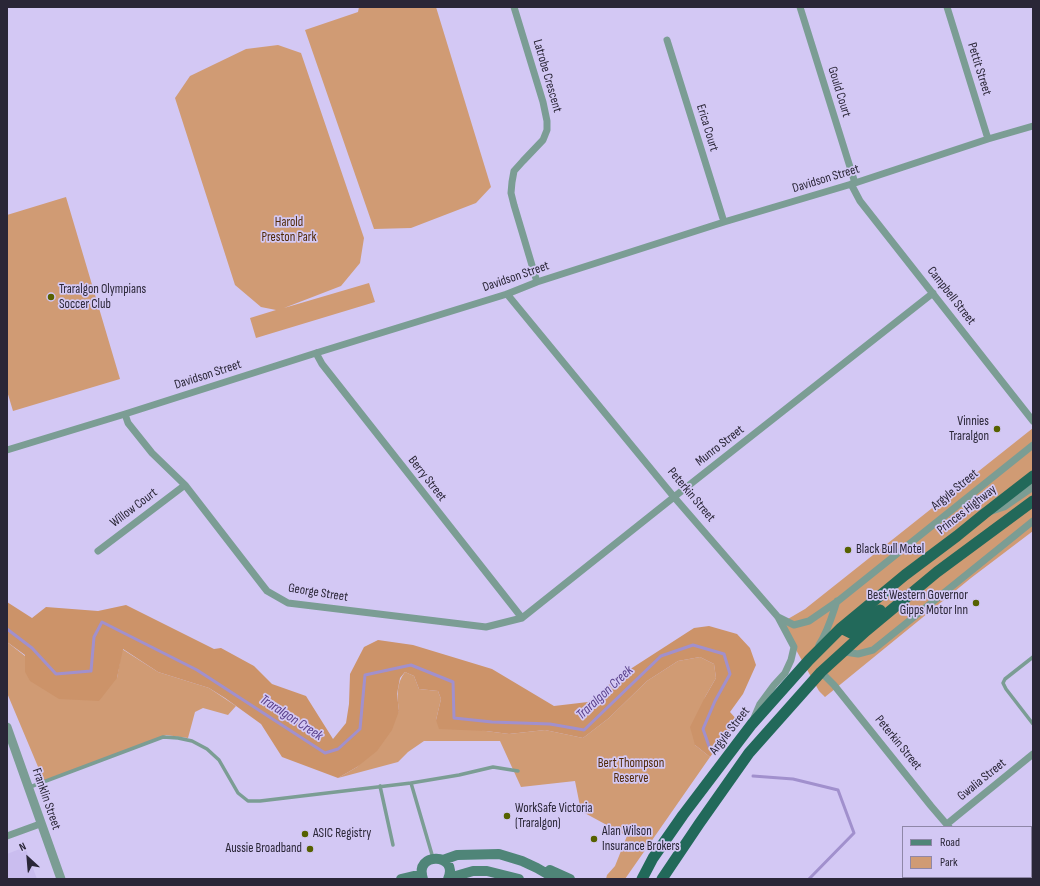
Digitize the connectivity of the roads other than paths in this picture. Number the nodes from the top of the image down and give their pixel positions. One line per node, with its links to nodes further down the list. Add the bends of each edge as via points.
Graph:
1 (514, 7): 9 (street, Latrobe Crescent, via 547,120 543,140 514,172 511,193)
2 (800, 7): 7 (street, Gould Court)
3 (947, 7): 6 (street, Pettit Street)
4 (667, 40): 8 (street, Erica Court)
5 (1033, 126): 6 (street, Davidson Street)
6 (988, 139): 7 (street, Davidson Street)
7 (853, 184): 8 (street, Davidson Street); 10 (street, Campbell Street, via 860,201)
8 (724, 222): 9 (street, Davidson Street)
9 (537, 282): 11 (street, Davidson Street)
10 (933, 293): 14 (street, Campbell Street); 20 (street, Munro Street)
11 (507, 294): 12 (street, Davidson Street); 20 (street, Peterkin Street)
12 (316, 353): 13 (street, Davidson Street); 28 (street, Berry Street, via 322,364)
13 (125, 414): 16 (street, Davidson Street); 18 (street, George Street, via 128,423 152,453)
14 (1033, 421)
15 (1033, 445): 26 (street, Argyle Street)
16 (7, 450)
17 (1033, 476): 22 (highway, Princes Highway)
18 (185, 485): 24 (street, Willow Court); 28 (street, George Street, via 267,591 288,603 486,627)
19 (1033, 486): 22 (street, via 1004,507)
20 (674, 497): 27 (street, Peterkin Street); 28 (street, Munro Street)
21 (1033, 501): 25 (highway)
22 (984, 514): 30 (highway, Princes Highway)
23 (1033, 521): 31 (street, via 873,650 858,654)
24 (98, 551)
25 (937, 572): 30 (highway, via 911,586 851,633); 31 (highway)
26 (838, 601): 27 (street, Argyle Street, via 809,622 794,625); 29 (street, Argyle Street)
27 (778, 617): 35 (street, Peterkin Street, via 794,647 791,660 785,673 760,704)
28 (522, 618)
29 (831, 620): 30 (street); 33 (street, Argyle Street, via 824,637)
30 (841, 628): 33 (highway, Princes Highway)
31 (844, 652): 34 (highway)
32 (1033, 657): 36 (lane, via 1003,682)
33 (809, 660): 34 (highway, Peterkin Street); 35 (highway, Argyle Street)
34 (821, 672): 44 (street, Peterkin Street); 58 (highway, via 749,752)
35 (752, 724): 57 (highway, Argyle Street, via 683,815 653,858)
36 (1033, 724)
37 (7, 727): 42 (street, Franklin Street)
38 (1033, 754): 44 (street, Gwalia Street)
39 (518, 771): 40 (lane, via 493,767)
40 (412, 783): 41 (lane); 47 (lane)
41 (380, 786): 42 (lane, via 248,801 238,793 219,760 207,749 192,741 162,738); 46 (lane)
42 (29, 788): 43 (street, Franklin Street)
43 (40, 824): 45 (street); 51 (street, Franklin Street)
44 (948, 826)
45 (7, 836)
46 (393, 845)
47 (438, 859): 48 (main road, via 457,855 499,854); 50 (main road, via 425,863 422,868); 53 (main road, via 449,866)
48 (522, 861): 49 (main road); 54 (main road)
49 (537, 868): 55 (main road); 56 (main road, via 544,866)
50 (423, 876): 52 (main road)
51 (61, 879)
52 (402, 879)
53 (449, 879): 54 (main road, via 473,871 487,871)
54 (518, 879)
55 (556, 879)
56 (570, 879)
57 (642, 879)
58 (662, 879)

